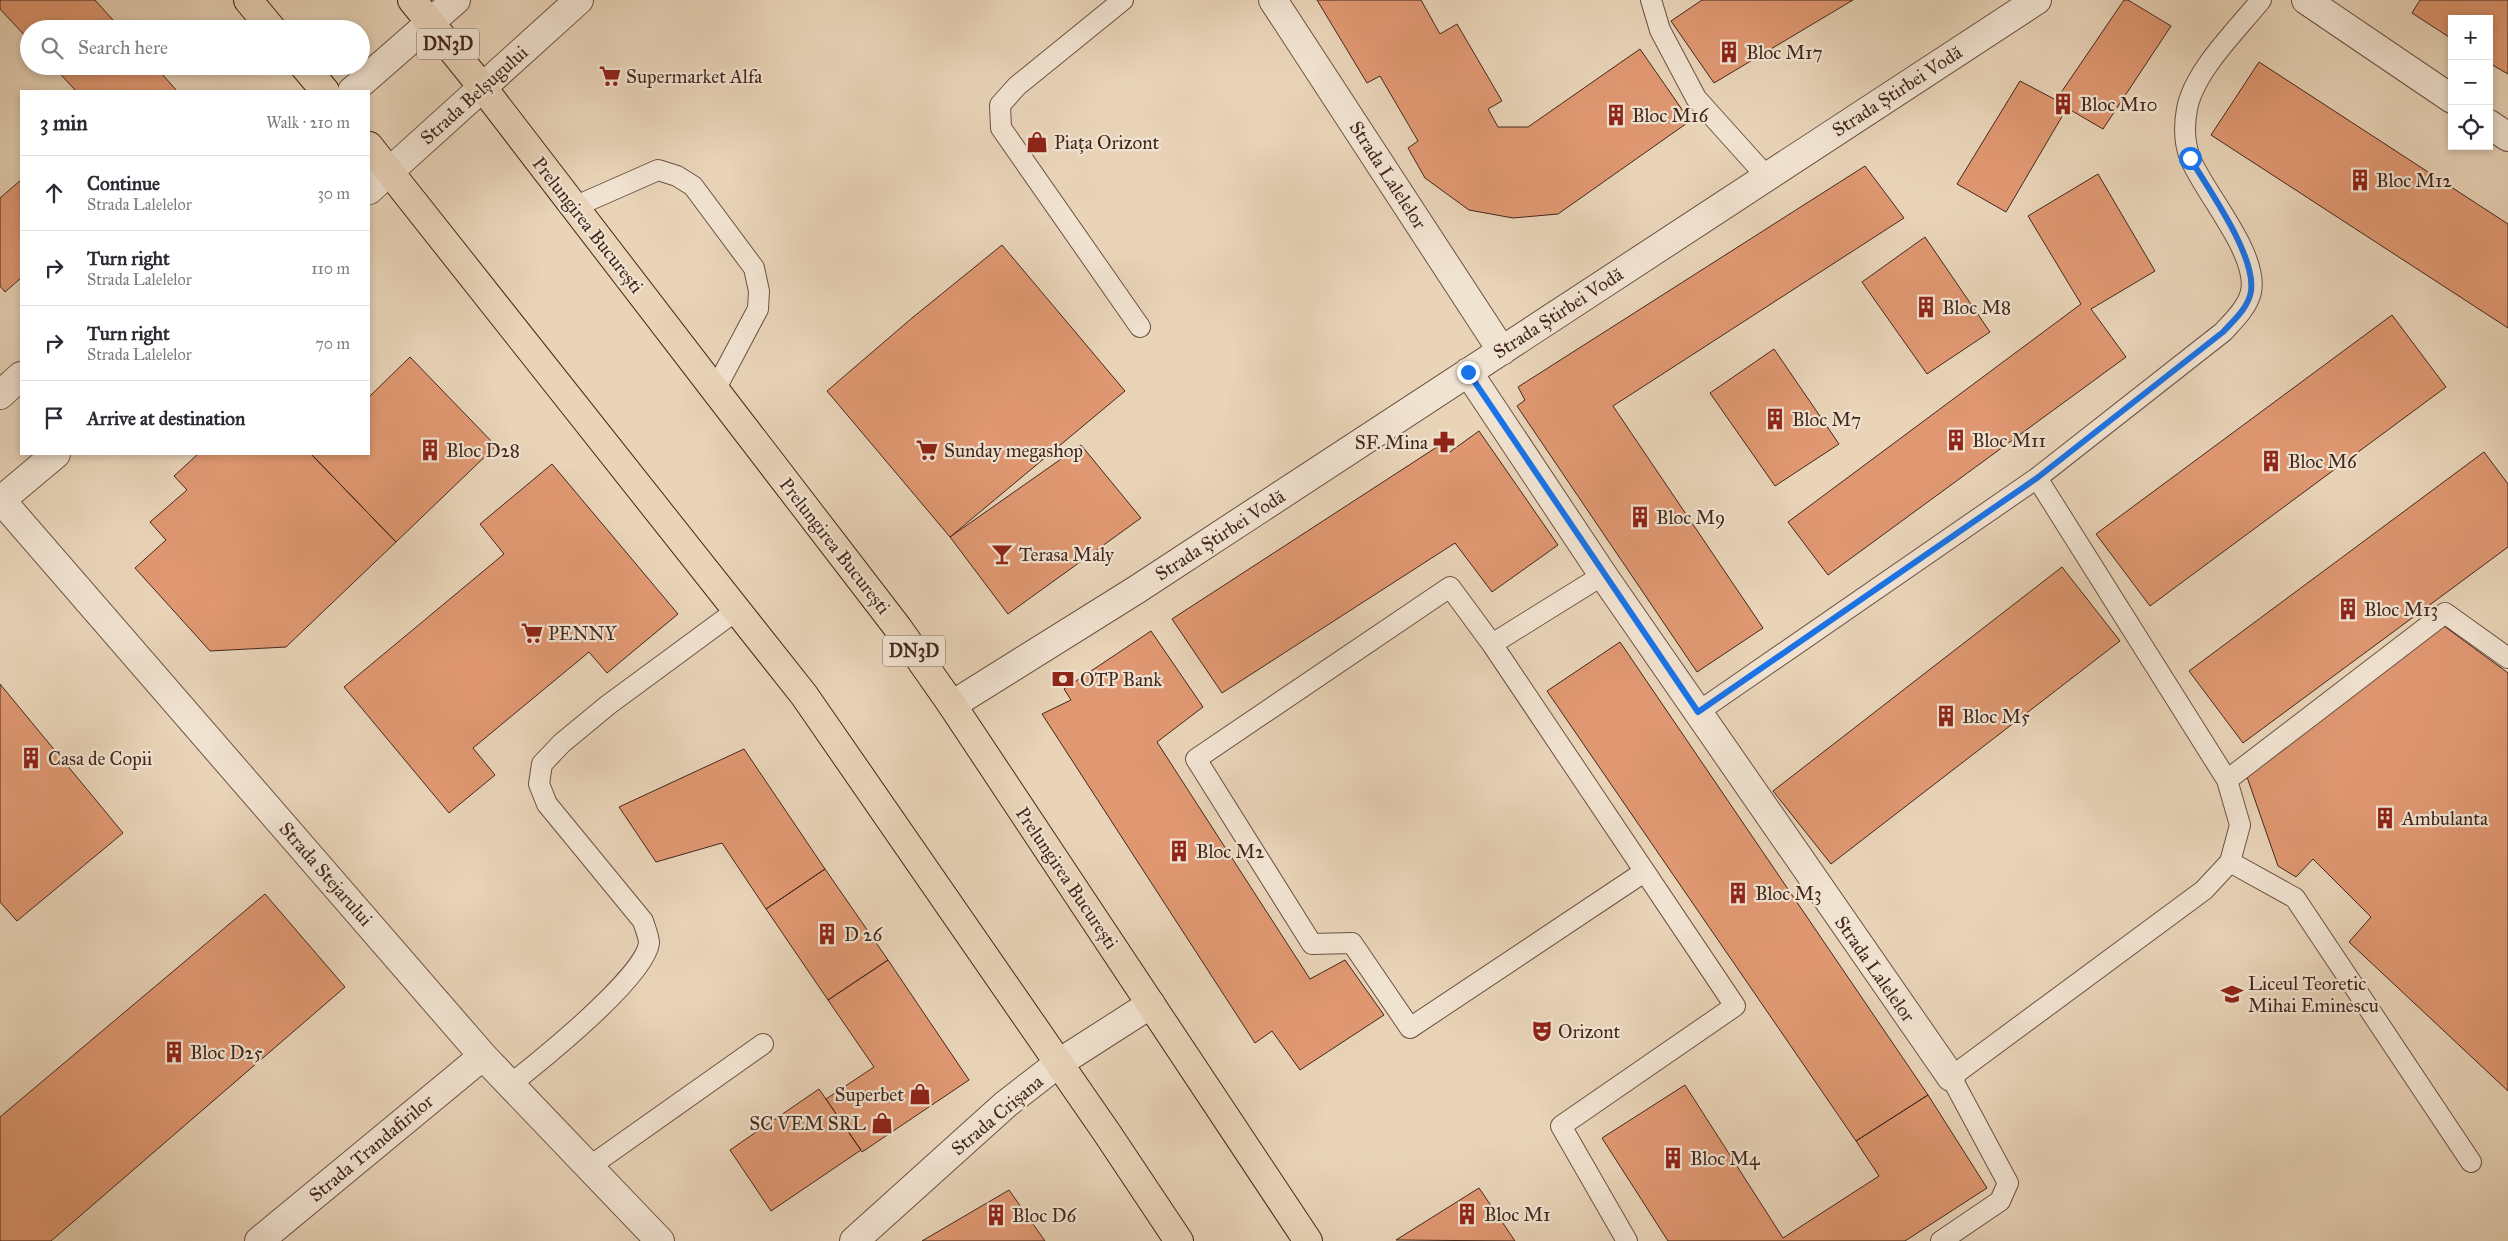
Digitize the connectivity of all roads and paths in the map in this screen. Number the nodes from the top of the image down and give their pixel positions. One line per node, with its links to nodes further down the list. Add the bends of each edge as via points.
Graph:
1 (248, 0): 11 (main road)
2 (412, 0): 12 (main road, Prelungirea București / DN3D)
3 (456, 0): 12 (street)
4 (579, 0): 14 (street, Strada Belșugului)
5 (1123, 0): 25 (lane, via 1017,86 1000,105 1002,128)
6 (1273, 0): 26 (street, Strada Lalelelor)
7 (1651, 0): 22 (lane, via 1660,30 1696,98)
8 (2037, 0): 22 (street, Strada Știrbei Vodă)
9 (2262, 0): 32 (lane, via 2212,60 2193,89 2184,133 2190,158 2244,250 2251,291 2240,313 2223,332)
10 (2306, 0): 17 (street)
11 (265, 20)
12 (431, 22): 14 (main road, Prelungirea București / DN3D); 16 (street)
13 (312, 75): 15 (main road)
14 (483, 88): 21 (street, Strada Belșugului); 24 (main road, Prelungirea București / DN3D)
15 (324, 90)
16 (353, 90)
17 (2448, 96)
18 (2493, 127): 19 (street)
19 (2508, 137)
20 (370, 147): 21 (main road)
21 (390, 172): 23 (street, Strada Belșugului); 35 (main road)
22 (1767, 177): 26 (street, Strada Știrbei Vodă)
23 (370, 189)
24 (574, 207): 29 (main road, Prelungirea București / DN3D); 29 (lane, via 658,170 693,186 754,268 759,291 758,309)
25 (1140, 327)
26 (1502, 351): 27 (street, Strada Știrbei Vodă)
27 (1468, 372): 34 (street, Strada Lalelelor); 38 (street, Strada Știrbei Vodă, via 1144,585)
28 (20, 377): 30 (street)
29 (715, 390): 38 (main road, Prelungirea București / DN3D, via 898,628)
30 (0, 394)
31 (55, 455): 33 (street)
32 (2037, 478): 39 (lane); 40 (lane)
33 (0, 500): 45 (street, Strada Stejarului)
34 (1604, 575): 36 (lane); 39 (street, Strada Lalelelor)
35 (737, 610): 46 (main road, via 804,696); 48 (lane, via 608,705 542,764 539,784 547,804 643,922 649,942 643,961 624,983 544,1058)
36 (1492, 644): 42 (lane); 42 (lane, via 1450,587 1196,759 1312,944 1352,942 1410,1028)
37 (2508, 658): 40 (lane, via 2445,613)
38 (952, 705): 43 (main road, Prelungirea București / DN3D)
39 (1698, 712): 47 (street, Strada Lalelelor)
40 (2227, 780): 41 (lane, via 2240,825)
41 (2230, 862): 47 (lane, via 2204,890); 49 (lane, via 2295,898)
42 (1644, 872): 56 (lane, via 1735,1006 1561,1126)
43 (1151, 1004): 46 (street, Strada Crișana); 55 (main road, Prelungirea București / DN3D)
44 (763, 1044): 50 (lane)
45 (484, 1056): 48 (street, Strada Stejarului); 51 (street, Strada Trandafirilor)
46 (1059, 1063): 53 (street, Strada Crișana, via 1006,1104); 54 (main road)
47 (1951, 1077): 57 (lane, via 2008,1183 2000,1201)
48 (511, 1084): 50 (street, Strada Stejarului)
49 (2471, 1162)
50 (589, 1166): 52 (street, Strada Stejarului)
51 (259, 1241)
52 (660, 1241)
53 (854, 1241)
54 (1179, 1241)
55 (1308, 1241)
56 (1627, 1241)
57 (1941, 1241)

